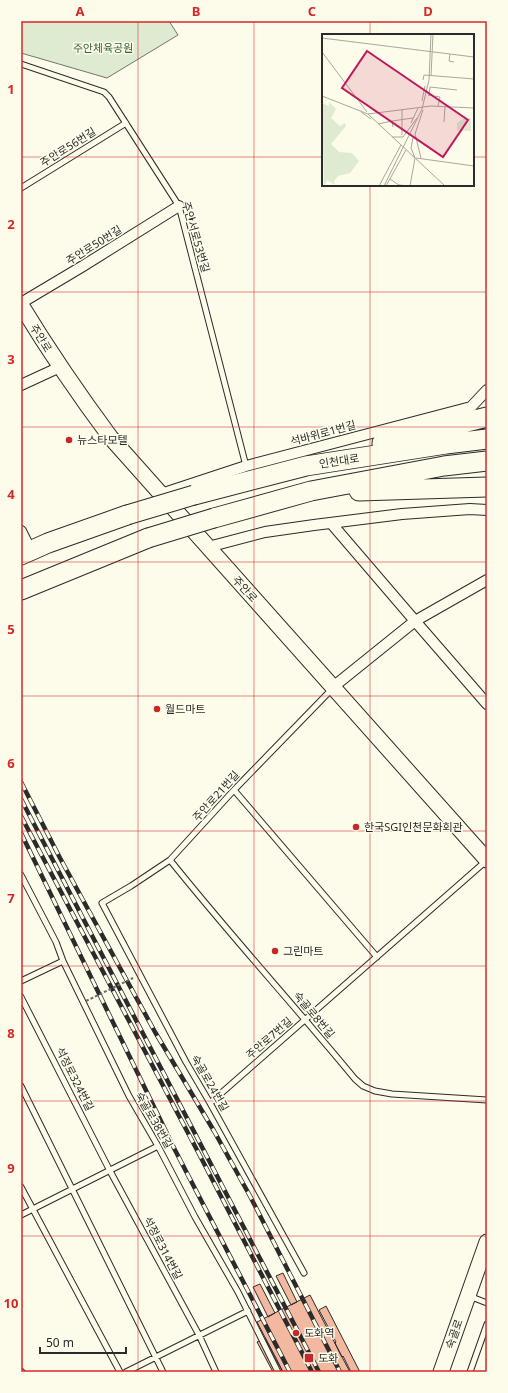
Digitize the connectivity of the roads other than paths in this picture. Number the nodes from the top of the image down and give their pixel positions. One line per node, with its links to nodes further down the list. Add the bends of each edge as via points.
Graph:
1 (21, 64): 2 (lane, 주안서로53번길, via 104,92)
2 (126, 123): 3 (lane, 주안로56번길); 4 (lane, 주안서로53번길)
3 (21, 188)
4 (178, 206): 5 (street, 주안로50번길, via 83,266); 12 (lane, 주안서로53번길)
5 (24, 311): 6 (main road, 주안로)
6 (60, 367): 7 (street); 16 (main road, 주안로, via 111,438)
7 (21, 385)
8 (487, 390): 12 (street, 석바위로1번길, via 471,407)
9 (487, 417): 13 (highway, via 385,442)
10 (487, 439): 13 (highway, 인천대로)
11 (487, 462): 15 (highway, via 444,466)
12 (246, 466): 16 (street, 석바위로1번길)
13 (306, 466): 21 (highway, 인천대로, bridge, via 194,495 127,516)
14 (487, 487): 15 (highway)
15 (311, 491): 23 (highway, bridge, via 148,538)
16 (160, 494): 20 (main road, 주안로)
17 (487, 510): 18 (street, via 402,514)
18 (331, 523): 20 (street, via 265,532); 24 (street)
19 (21, 531): 21 (street)
20 (208, 547): 25 (main road, 주안로)
21 (26, 553)
22 (487, 580): 24 (street)
23 (21, 590)
24 (415, 622): 25 (street); 26 (street)
25 (333, 687): 27 (lane, 주안로21번길); 29 (main road, 주안로)
26 (487, 704)
27 (234, 790): 28 (lane, 주안로21번길); 32 (lane)
28 (170, 860): 31 (lane, 주안로21번길); 36 (lane, 숙골로8번길)
29 (487, 860): 32 (lane, 주안로7번길)
30 (21, 875): 33 (lane, 숙골로38번길)
31 (102, 903): 39 (lane, 숙골로24번길)
32 (377, 957): 36 (lane, 주안로7번길)
33 (63, 960): 34 (lane); 40 (lane, 숙골로38번길, via 129,1096)
34 (21, 981)
35 (21, 997): 41 (lane, 석정로324번길)
36 (306, 1019): 38 (lane, 숙골로8번길, via 363,1086 392,1094); 39 (lane, 주안로7번길)
37 (21, 1086): 43 (lane)
38 (487, 1100)
39 (210, 1103): 47 (lane, 숙골로24번길)
40 (158, 1146): 41 (lane); 50 (lane, 숙골로38번길)
41 (110, 1171): 43 (lane); 52 (lane, 석정로314번길)
42 (21, 1187): 44 (lane)
43 (72, 1190): 44 (lane); 53 (lane)
44 (32, 1210): 45 (lane); 54 (lane)
45 (21, 1215)
46 (487, 1246): 48 (main road, 숙골로)
47 (304, 1273)
48 (468, 1296): 49 (lane); 59 (main road, 숙골로)
49 (487, 1303)
50 (248, 1311): 52 (lane); 58 (lane, 숙골로38번길)
51 (487, 1324): 60 (lane)
52 (199, 1335): 53 (lane); 57 (lane, 석정로314번길)
53 (156, 1357): 55 (lane); 56 (lane)
54 (120, 1372)
55 (126, 1372)
56 (163, 1372)
57 (216, 1372)
58 (278, 1372)
59 (441, 1372)
60 (470, 1372)

